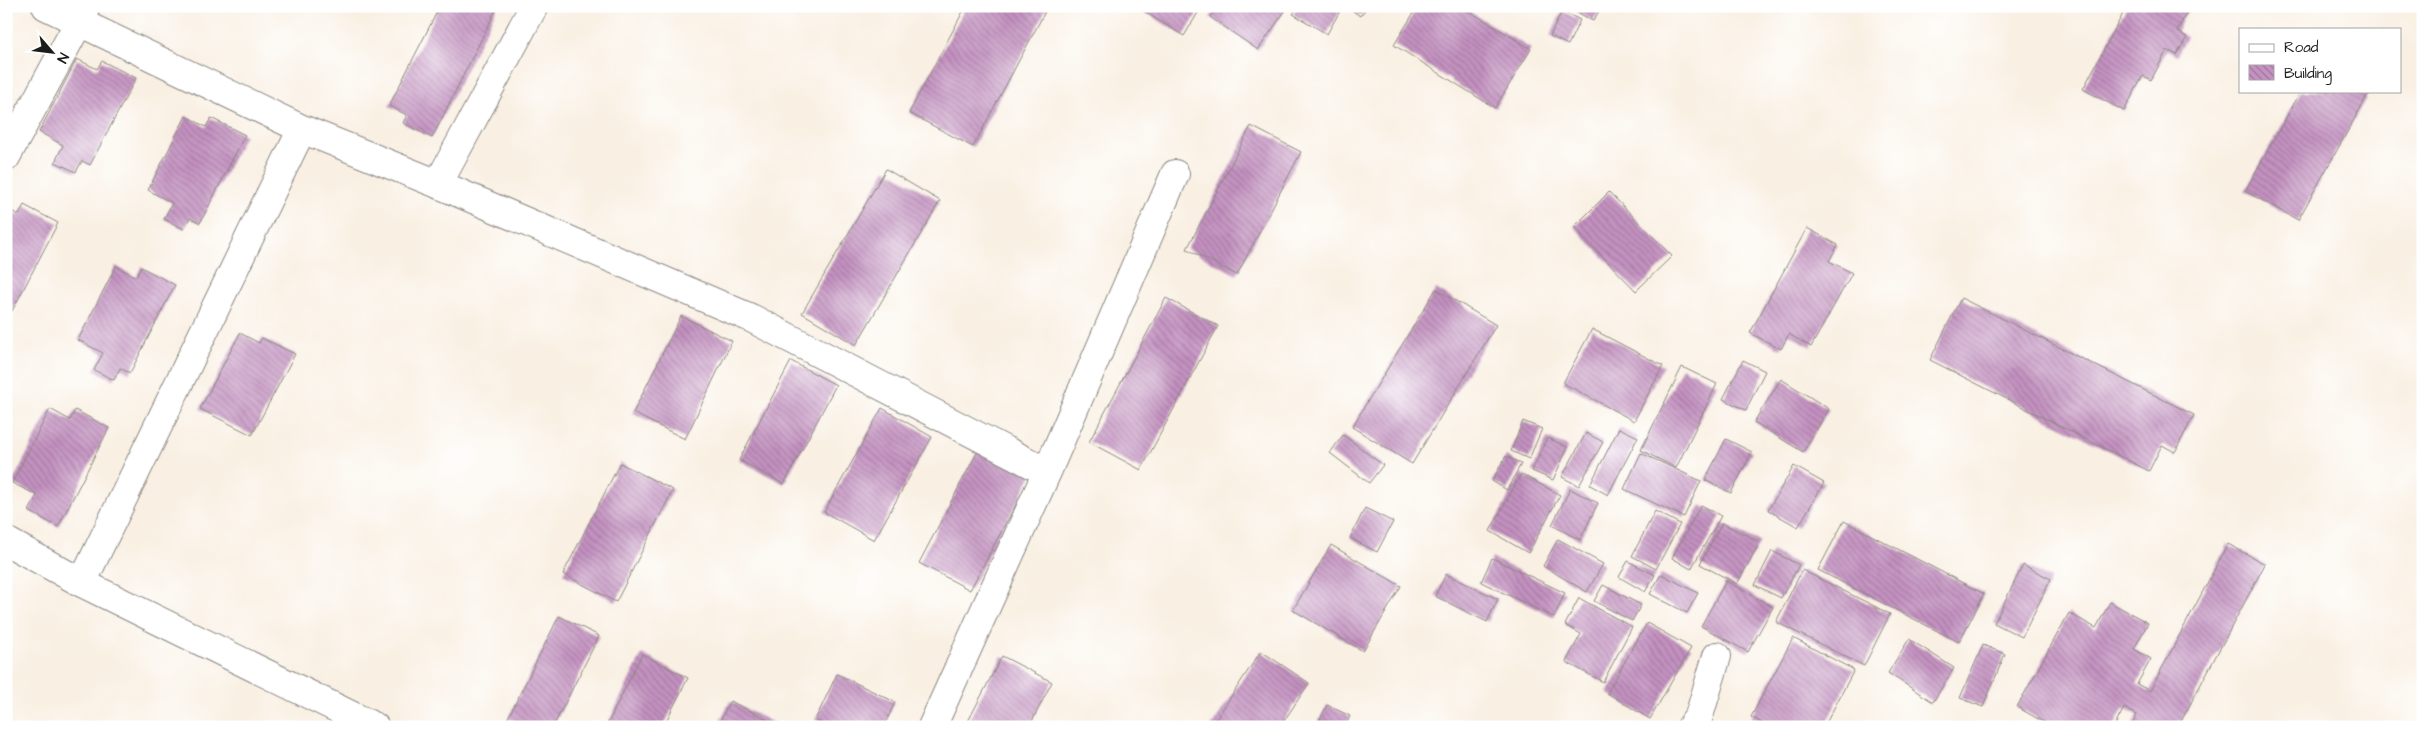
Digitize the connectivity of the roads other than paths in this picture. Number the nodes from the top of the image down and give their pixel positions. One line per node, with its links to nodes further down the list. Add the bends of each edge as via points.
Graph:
1 (46, 6): 3 (street)
2 (534, 6): 7 (street)
3 (82, 14): 4 (street); 5 (street)
4 (302, 128): 7 (street); 10 (street)
5 (6, 157)
6 (1175, 174): 8 (street)
7 (438, 184): 8 (street, via 751,318)
8 (1047, 472): 13 (street)
9 (6, 541): 10 (street)
10 (82, 583): 12 (street)
11 (1717, 656): 14 (street, via 1699,716)
12 (375, 727)
13 (932, 727)
14 (1691, 727)

